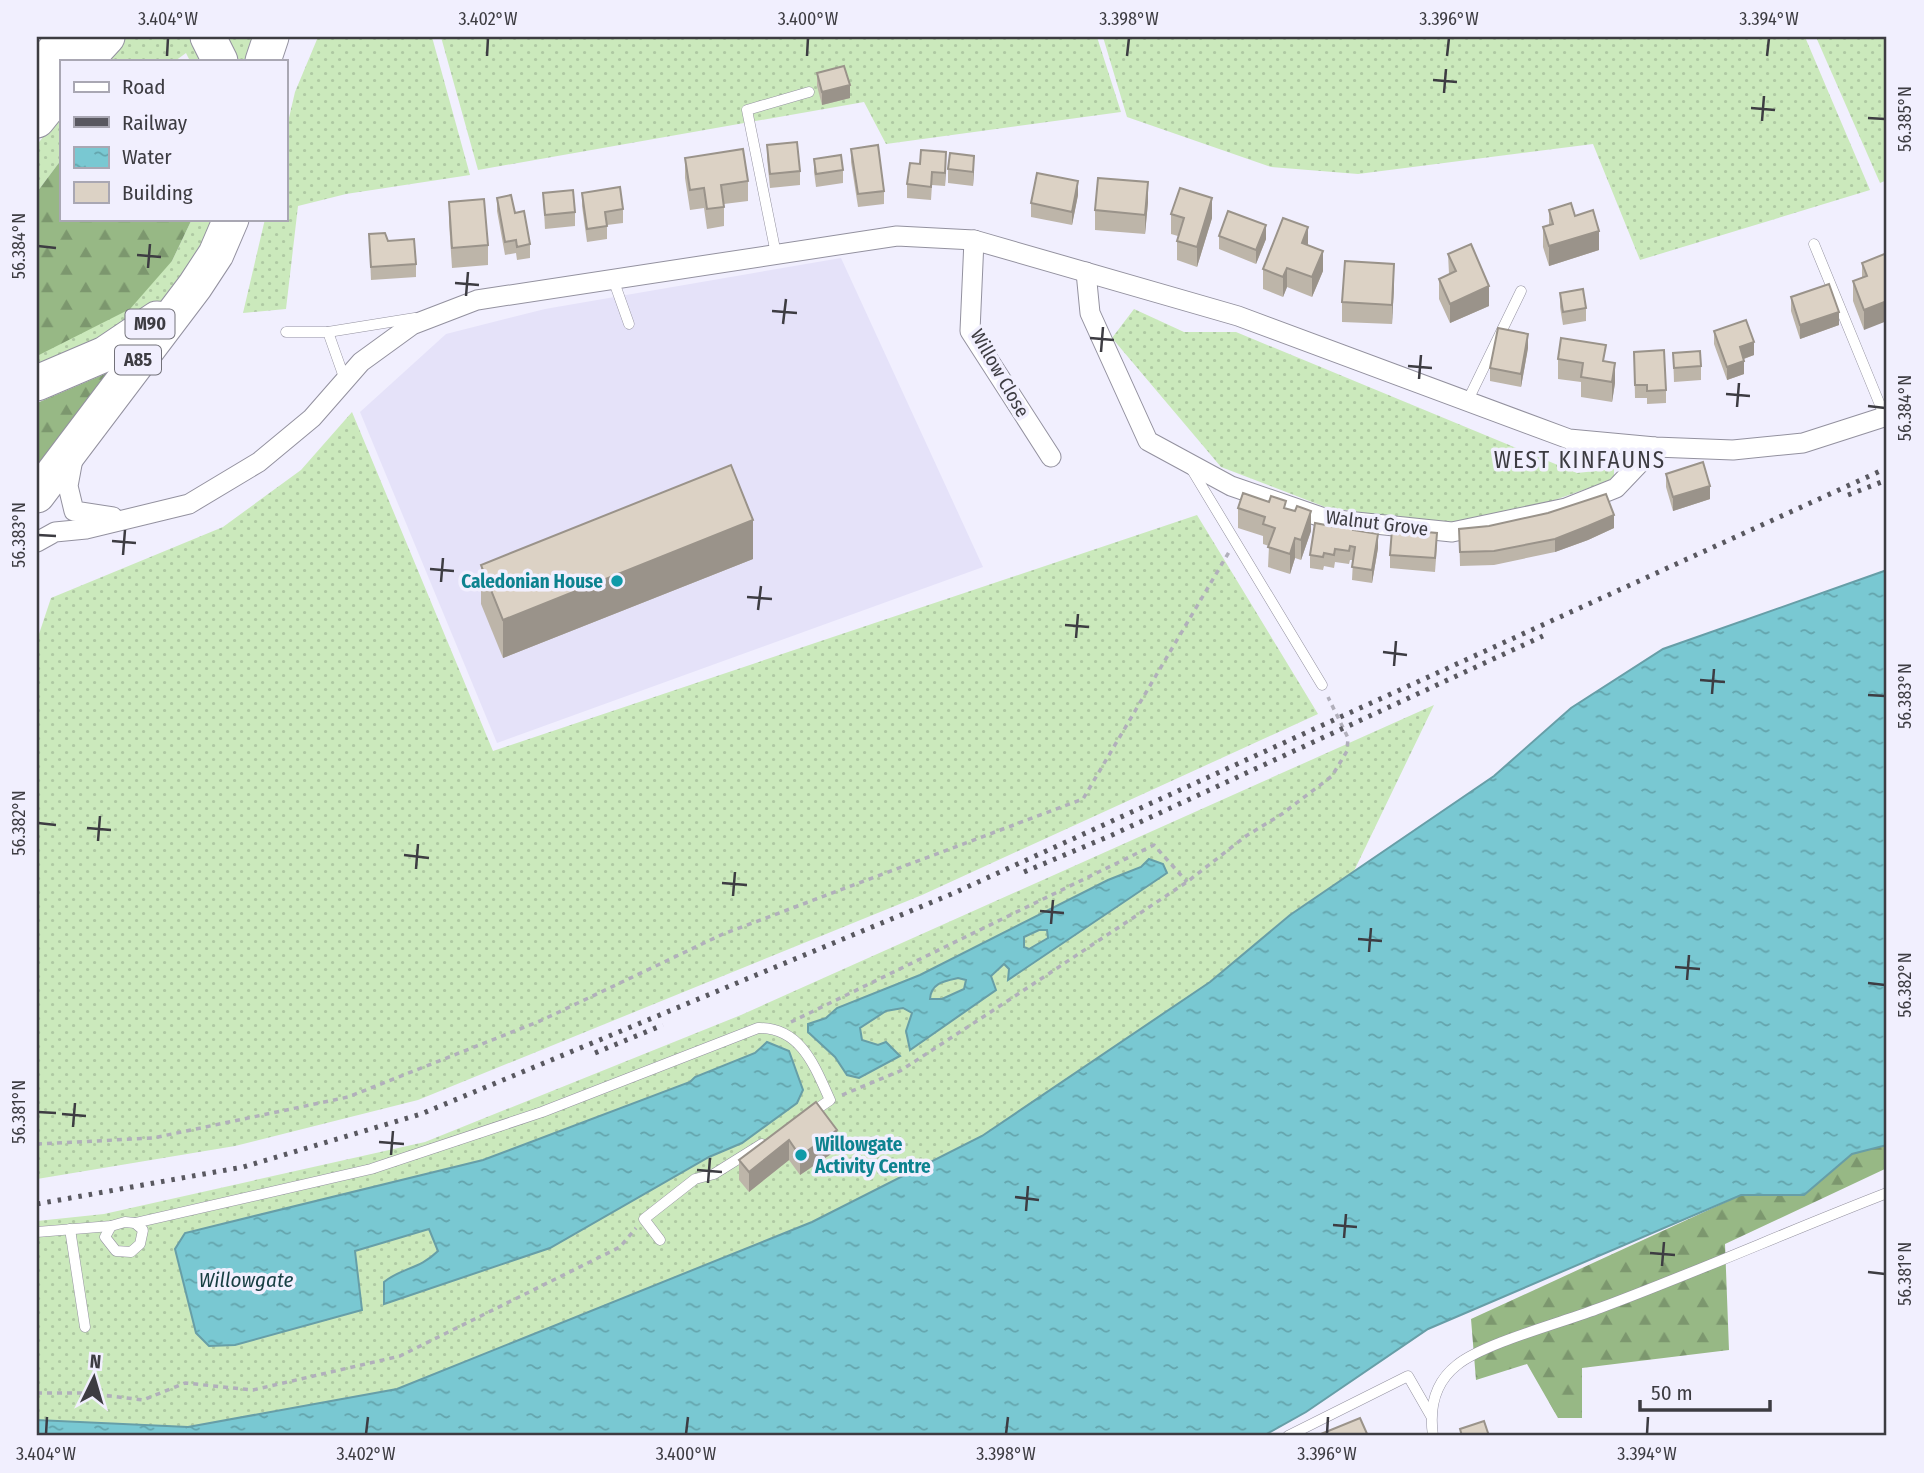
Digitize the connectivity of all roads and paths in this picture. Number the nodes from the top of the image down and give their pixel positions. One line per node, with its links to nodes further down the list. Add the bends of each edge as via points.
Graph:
1 (66, 37): 8 (highway)
2 (107, 37): 5 (highway)
3 (208, 37): 6 (highway)
4 (271, 37): 7 (highway)
5 (86, 60)
6 (220, 60)
7 (263, 60)
8 (37, 72)
9 (60, 91): 11 (highway)
10 (808, 92): 16 (lane, via 747,110)
11 (37, 120)
12 (218, 220): 25 (highway, M90, via 189,283 158,318 105,354)
13 (231, 220): 28 (highway, A85, via 195,286)
14 (974, 240): 16 (street, via 897,236); 17 (street); 30 (street, Willow Close, via 971,331)
15 (1814, 244): 27 (lane)
16 (776, 254): 18 (street)
17 (1086, 272): 26 (street, via 1238,316); 31 (street, Walnut Grove, via 1090,313 1148,441)
18 (612, 279): 20 (street, via 477,300); 21 (lane)
19 (1521, 291): 26 (lane)
20 (440, 314): 23 (lane); 24 (street, via 412,324 361,362)
21 (629, 324)
22 (286, 332): 23 (lane)
23 (328, 332): 24 (lane)
24 (345, 380): 33 (street, via 312,418 259,462 189,504)
25 (37, 383)
26 (1467, 402): 29 (street, via 1569,439)
27 (1886, 416): 29 (street, via 1804,443 1733,450)
28 (93, 420): 32 (highway, A85); 33 (street, via 72,463 68,486 74,511 109,517)
29 (1655, 447): 31 (street, Walnut Grove, via 1616,488 1566,508 1452,533 1327,519 1231,486)
30 (1051, 457)
31 (1188, 463): 34 (lane)
32 (37, 495)
33 (142, 514): 35 (street, via 55,532)
34 (1235, 541): 36 (lane); 42 (path, via 1083,799 723,934 540,1021 348,1097 153,1138)
35 (37, 542)
36 (1322, 685): 37 (path, via 1348,738 1347,751 1332,776)
37 (1187, 882): 38 (path, via 1154,845); 39 (path, via 900,1071)
38 (776, 1029): 39 (lane, via 809,1054); 45 (lane, via 758,1028 542,1112 371,1169)
39 (830, 1100): 40 (lane)
40 (795, 1123)
41 (772, 1138): 44 (lane, via 695,1180)
42 (37, 1144)
43 (1887, 1193): 52 (lane, via 1483,1351 1457,1364 1440,1383)
44 (644, 1219): 49 (lane); 51 (path, via 620,1247 400,1356 253,1390 185,1383 144,1400 86,1392)
45 (135, 1223): 46 (lane); 46 (lane, via 143,1230 140,1244 131,1252 116,1251 105,1237)
46 (111, 1226): 47 (lane)
47 (70, 1229): 48 (lane); 50 (lane)
48 (37, 1232)
49 (660, 1240)
50 (85, 1327)
51 (37, 1393)
52 (1431, 1416): 53 (lane, via 1408,1376); 54 (lane)
53 (1289, 1436)
54 (1433, 1436)

